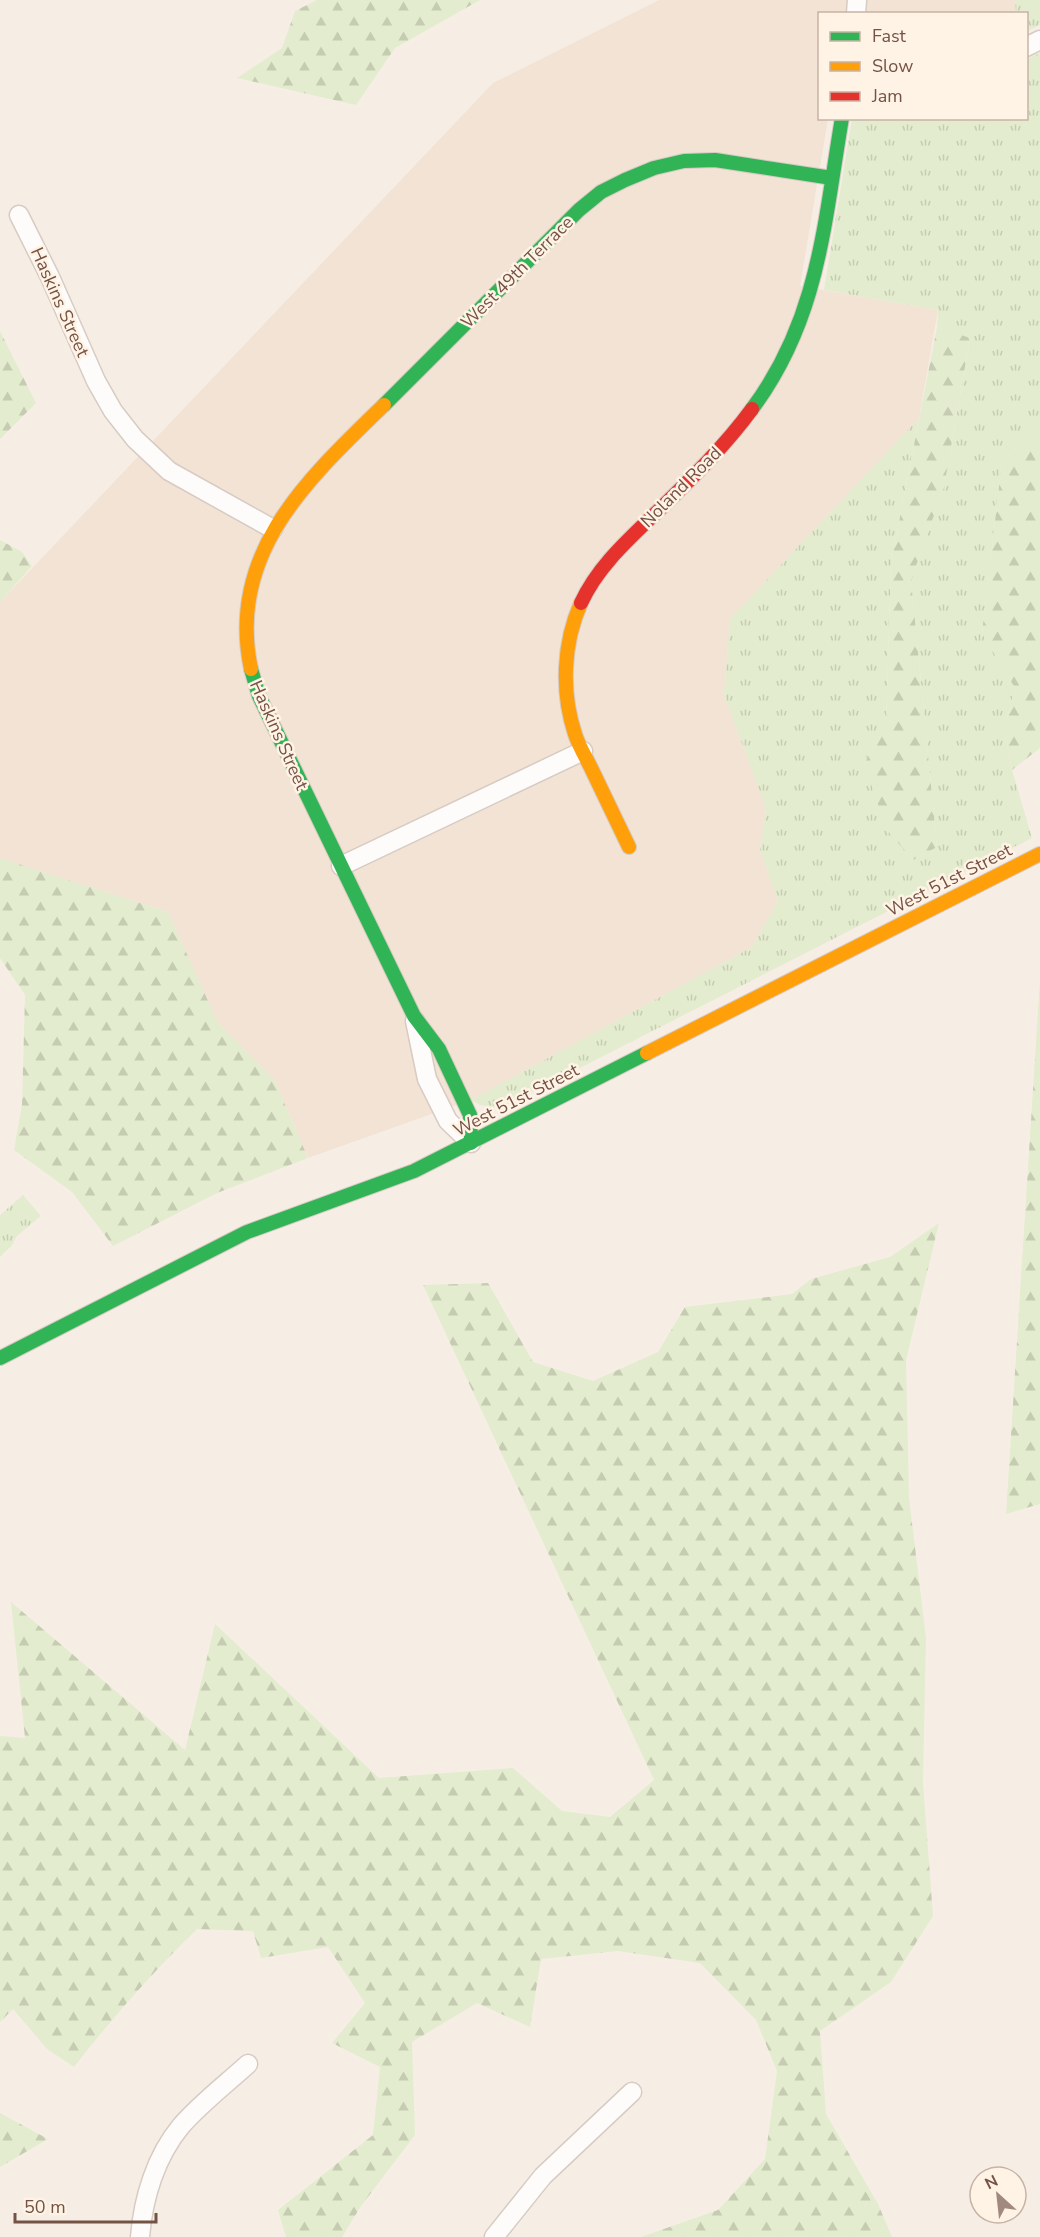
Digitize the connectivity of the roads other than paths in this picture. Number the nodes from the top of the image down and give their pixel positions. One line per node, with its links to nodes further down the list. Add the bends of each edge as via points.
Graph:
1 (842, 120): 2 (street, Noland Road)
2 (832, 178): 4 (street, West 49th Terrace, via 715,160 684,161 654,168 602,192 579,210 316,473); 5 (street, Noland Road, via 808,302 776,374 722,447 610,559 592,581 575,615 567,650 566,684 575,735)
3 (19, 215): 4 (street, Haskins Street, via 96,381 135,439 169,471)
4 (273, 530): 8 (street, Haskins Street, via 254,579 247,617 247,650 259,696)
5 (583, 751): 6 (street, Noland Road); 8 (street)
6 (629, 847)
7 (1040, 854): 10 (street, West 51st Street)
8 (342, 866): 9 (street, Haskins Street)
9 (414, 1016): 10 (street, Haskins Street, via 427,1079 448,1121)
10 (471, 1143): 11 (street, West 51st Street, via 396,1179 247,1232)
11 (0, 1358)
12 (248, 2064): 14 (street, via 181,2127 159,2159 147,2193)
13 (632, 2092): 15 (street, via 543,2176)
14 (140, 2237)
15 (494, 2237)

